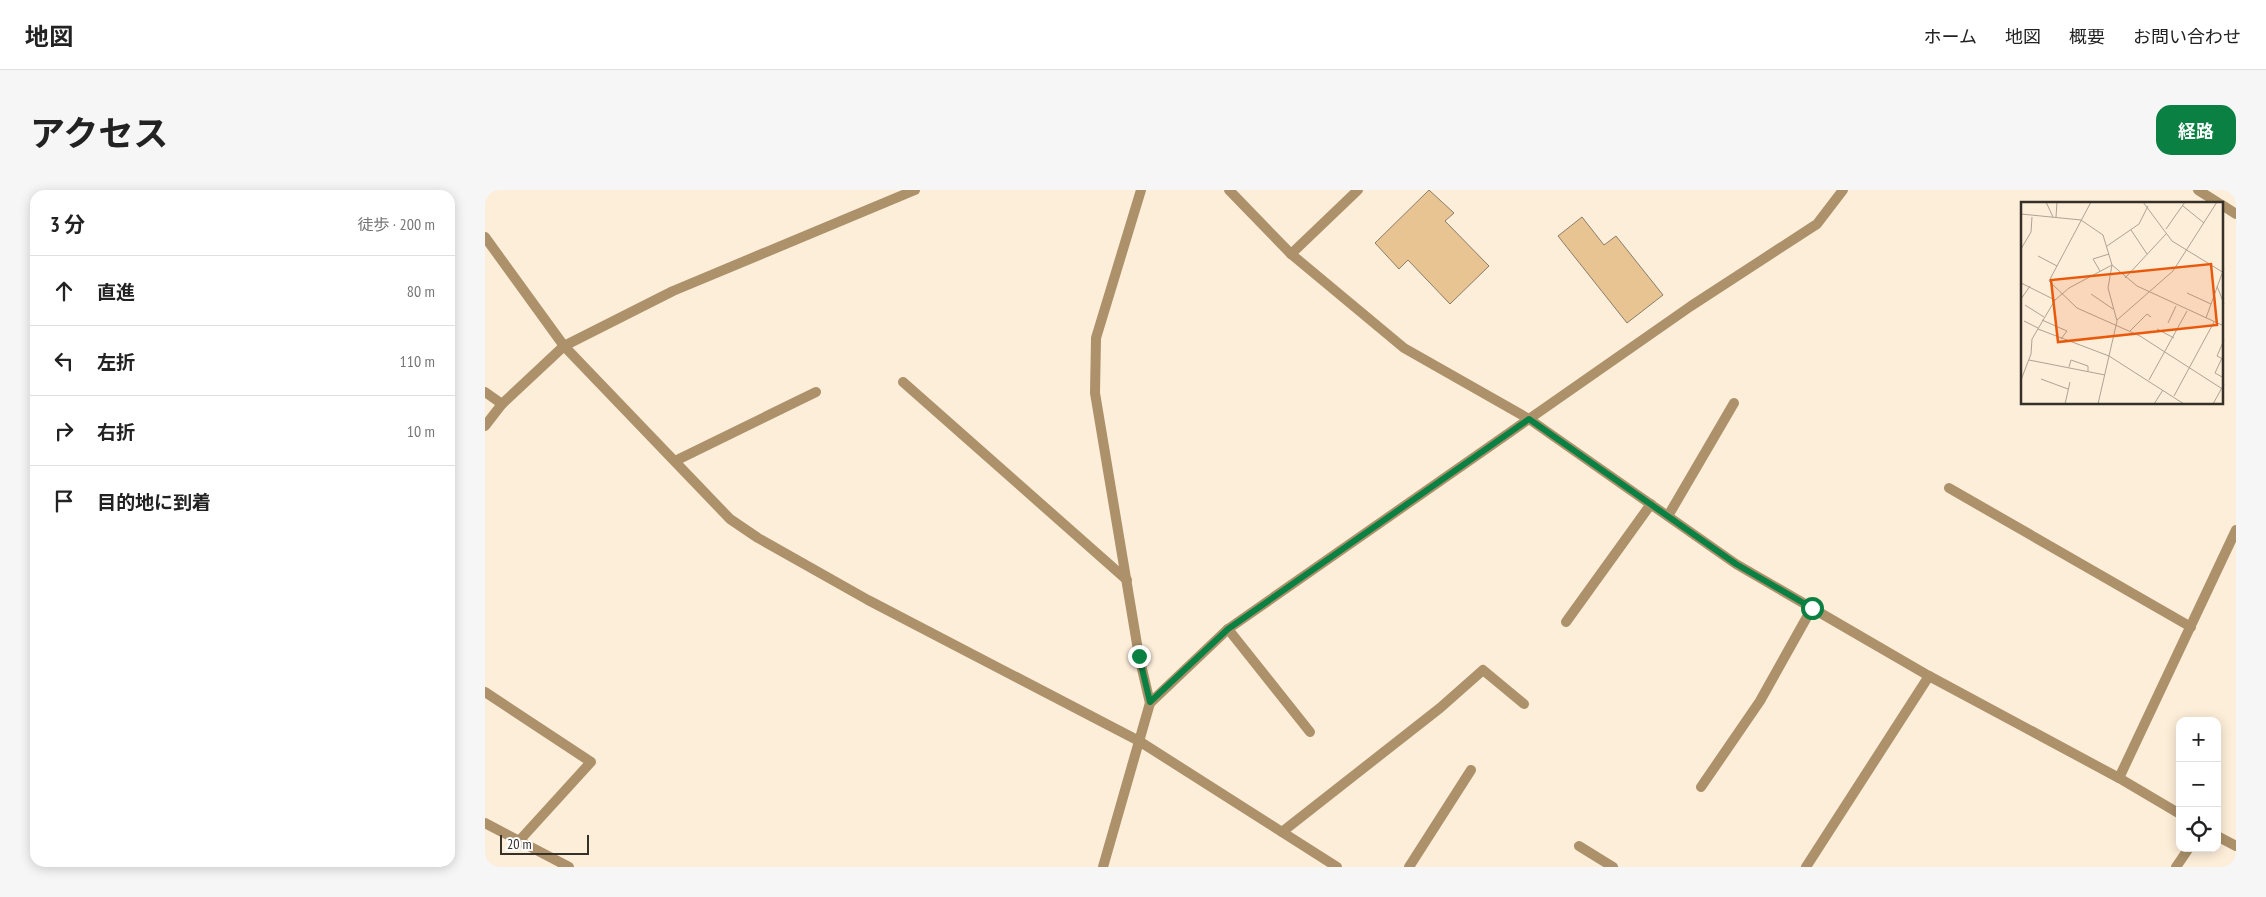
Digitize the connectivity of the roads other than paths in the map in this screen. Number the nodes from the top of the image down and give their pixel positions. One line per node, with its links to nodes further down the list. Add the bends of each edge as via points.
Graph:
1 (915, 190): 12 (street, via 673,292)
2 (1141, 190): 25 (street, via 1096,338 1095,393)
3 (1229, 190): 11 (street)
4 (1358, 190): 11 (street)
5 (1843, 190): 18 (street, via 1817,224 1691,306)
6 (2198, 190): 7 (street)
7 (2218, 202)
8 (2223, 205): 9 (street)
9 (2236, 214)
10 (485, 237): 12 (street)
11 (1291, 254): 18 (street, via 1404,348)
12 (564, 346): 17 (street); 20 (street)
13 (903, 382): 25 (street)
14 (485, 392): 17 (street)
15 (816, 392): 20 (street)
16 (1734, 402): 23 (street)
17 (502, 404): 19 (street)
18 (1529, 419): 22 (street); 29 (street)
19 (485, 426)
20 (675, 461): 35 (street, via 730,519 758,538 868,600)
21 (1949, 488): 28 (street)
22 (1651, 504): 23 (street); 27 (street)
23 (1668, 516): 26 (street, via 1736,564)
24 (2236, 530): 28 (street)
25 (1127, 580): 32 (street)
26 (1812, 608): 30 (street); 38 (street, via 1760,701)
27 (1566, 622)
28 (2191, 626): 37 (street)
29 (1228, 629): 32 (street); 34 (street)
30 (1929, 676): 37 (street); 52 (street)
31 (485, 692): 43 (street, via 591,762)
32 (1150, 702): 35 (street)
33 (1525, 704): 41 (street, via 1483,670 1440,708)
34 (1310, 732)
35 (1139, 741): 41 (street); 48 (street)
36 (1471, 770): 50 (street)
37 (2119, 778): 39 (street)
38 (1701, 787)
39 (2176, 812)
40 (485, 823): 43 (street)
41 (1282, 832): 49 (street)
42 (2221, 838): 45 (street)
43 (519, 841): 47 (street)
44 (1579, 846): 51 (street)
45 (2236, 846)
46 (2186, 852): 53 (street)
47 (569, 867)
48 (1103, 867)
49 (1337, 867)
50 (1409, 867)
51 (1613, 867)
52 (1806, 867)
53 (2177, 867)

